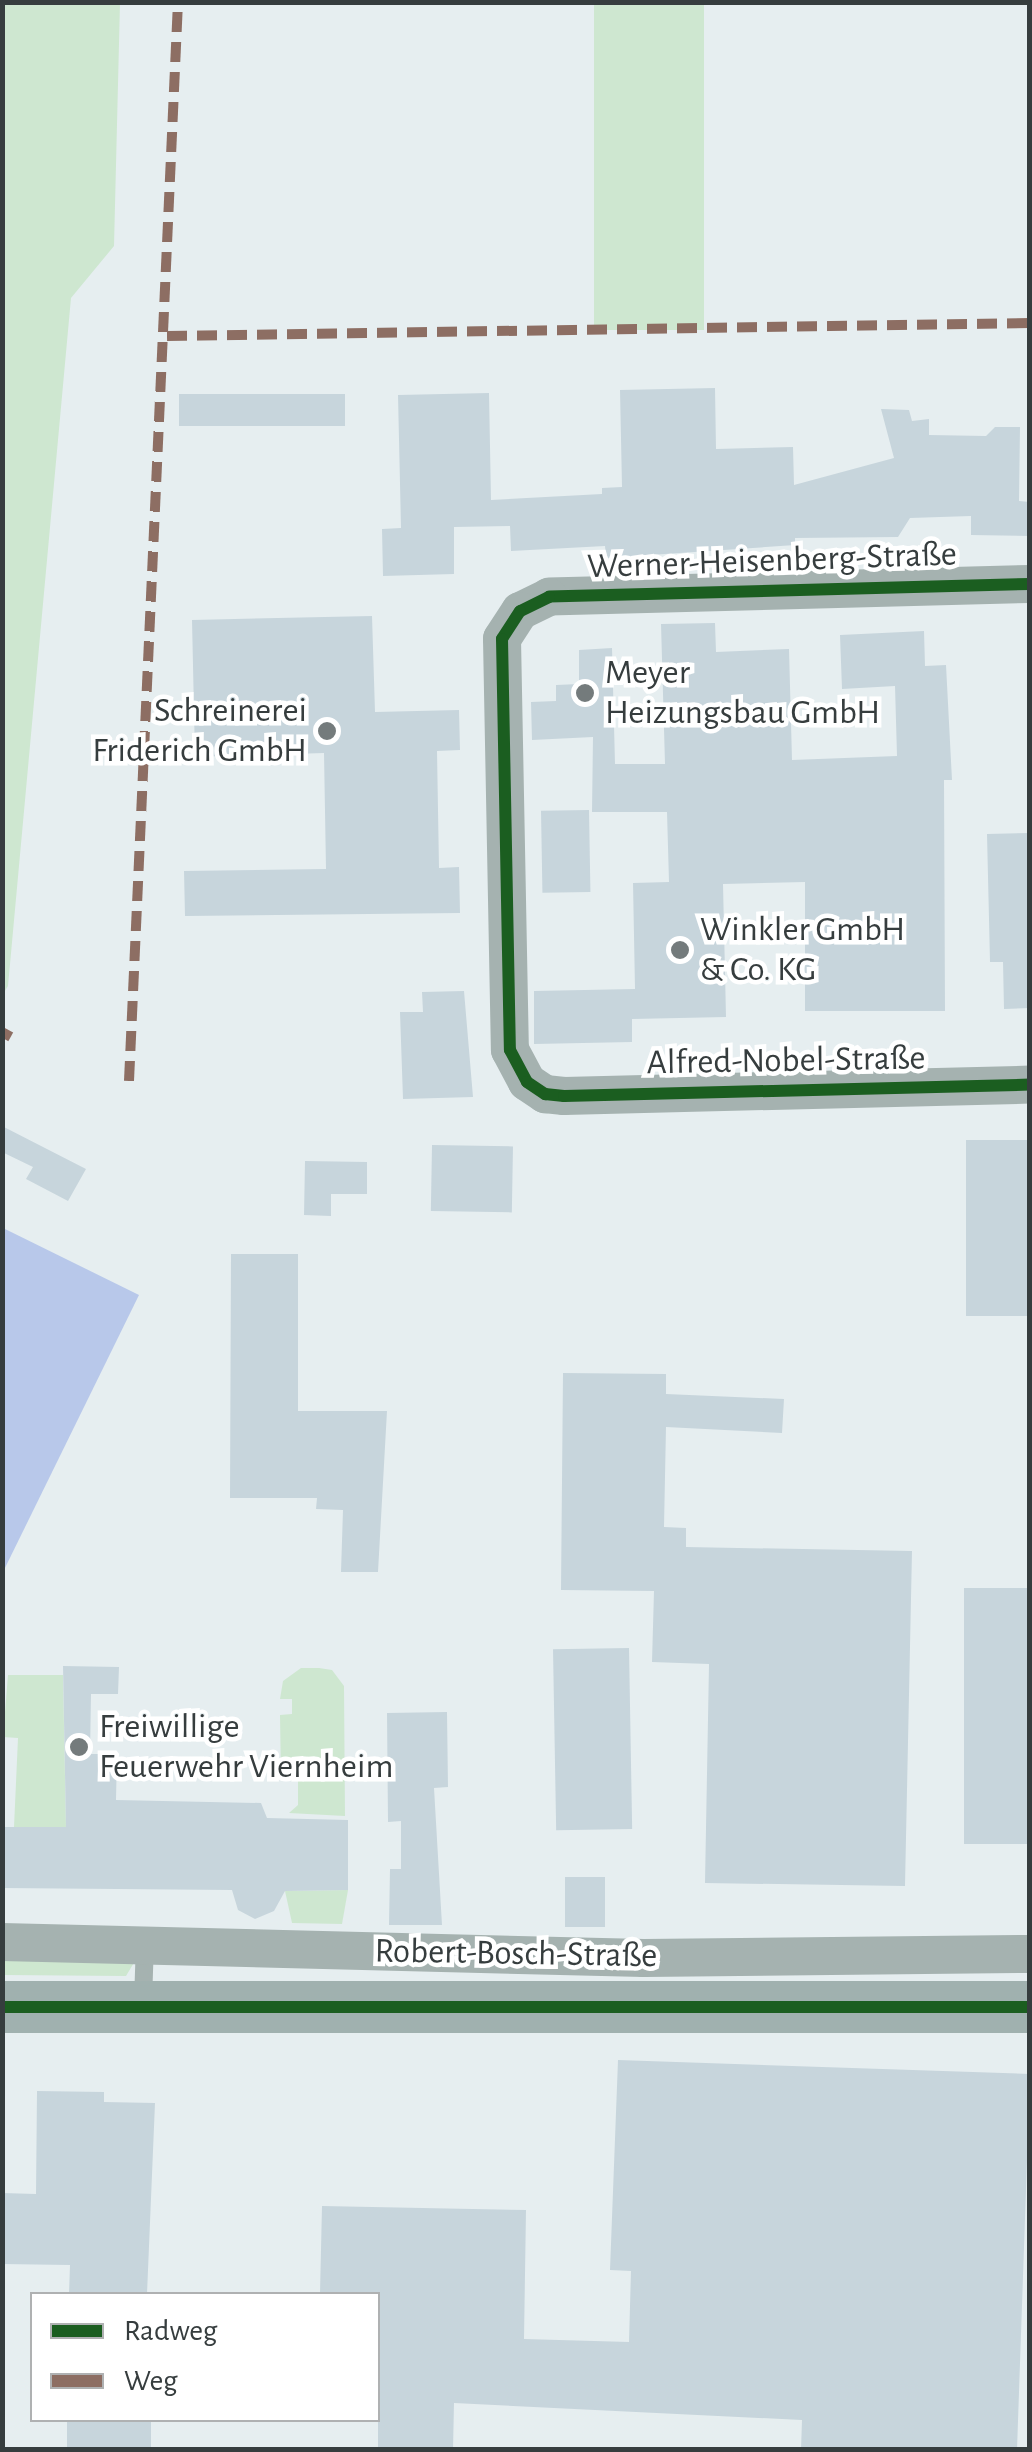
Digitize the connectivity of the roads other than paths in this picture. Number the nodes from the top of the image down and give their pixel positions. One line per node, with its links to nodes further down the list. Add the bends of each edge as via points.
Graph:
1 (1030, 584): 3 (street, Werner-Heisenberg-Straße, via 548,597 520,611 502,639 510,1050 527,1082)
2 (1030, 1085): 3 (street, Alfred-Nobel-Straße)
3 (544, 1094)
4 (2, 1942): 5 (street, Robert-Bosch-Straße)
5 (145, 1943): 6 (street, Robert-Bosch-Straße, via 644,1958); 8 (lane)
6 (1030, 1954)
7 (2, 1992): 8 (main road)
8 (143, 2003): 9 (main road); 10 (main road)
9 (2, 2006)
10 (1030, 2007)

